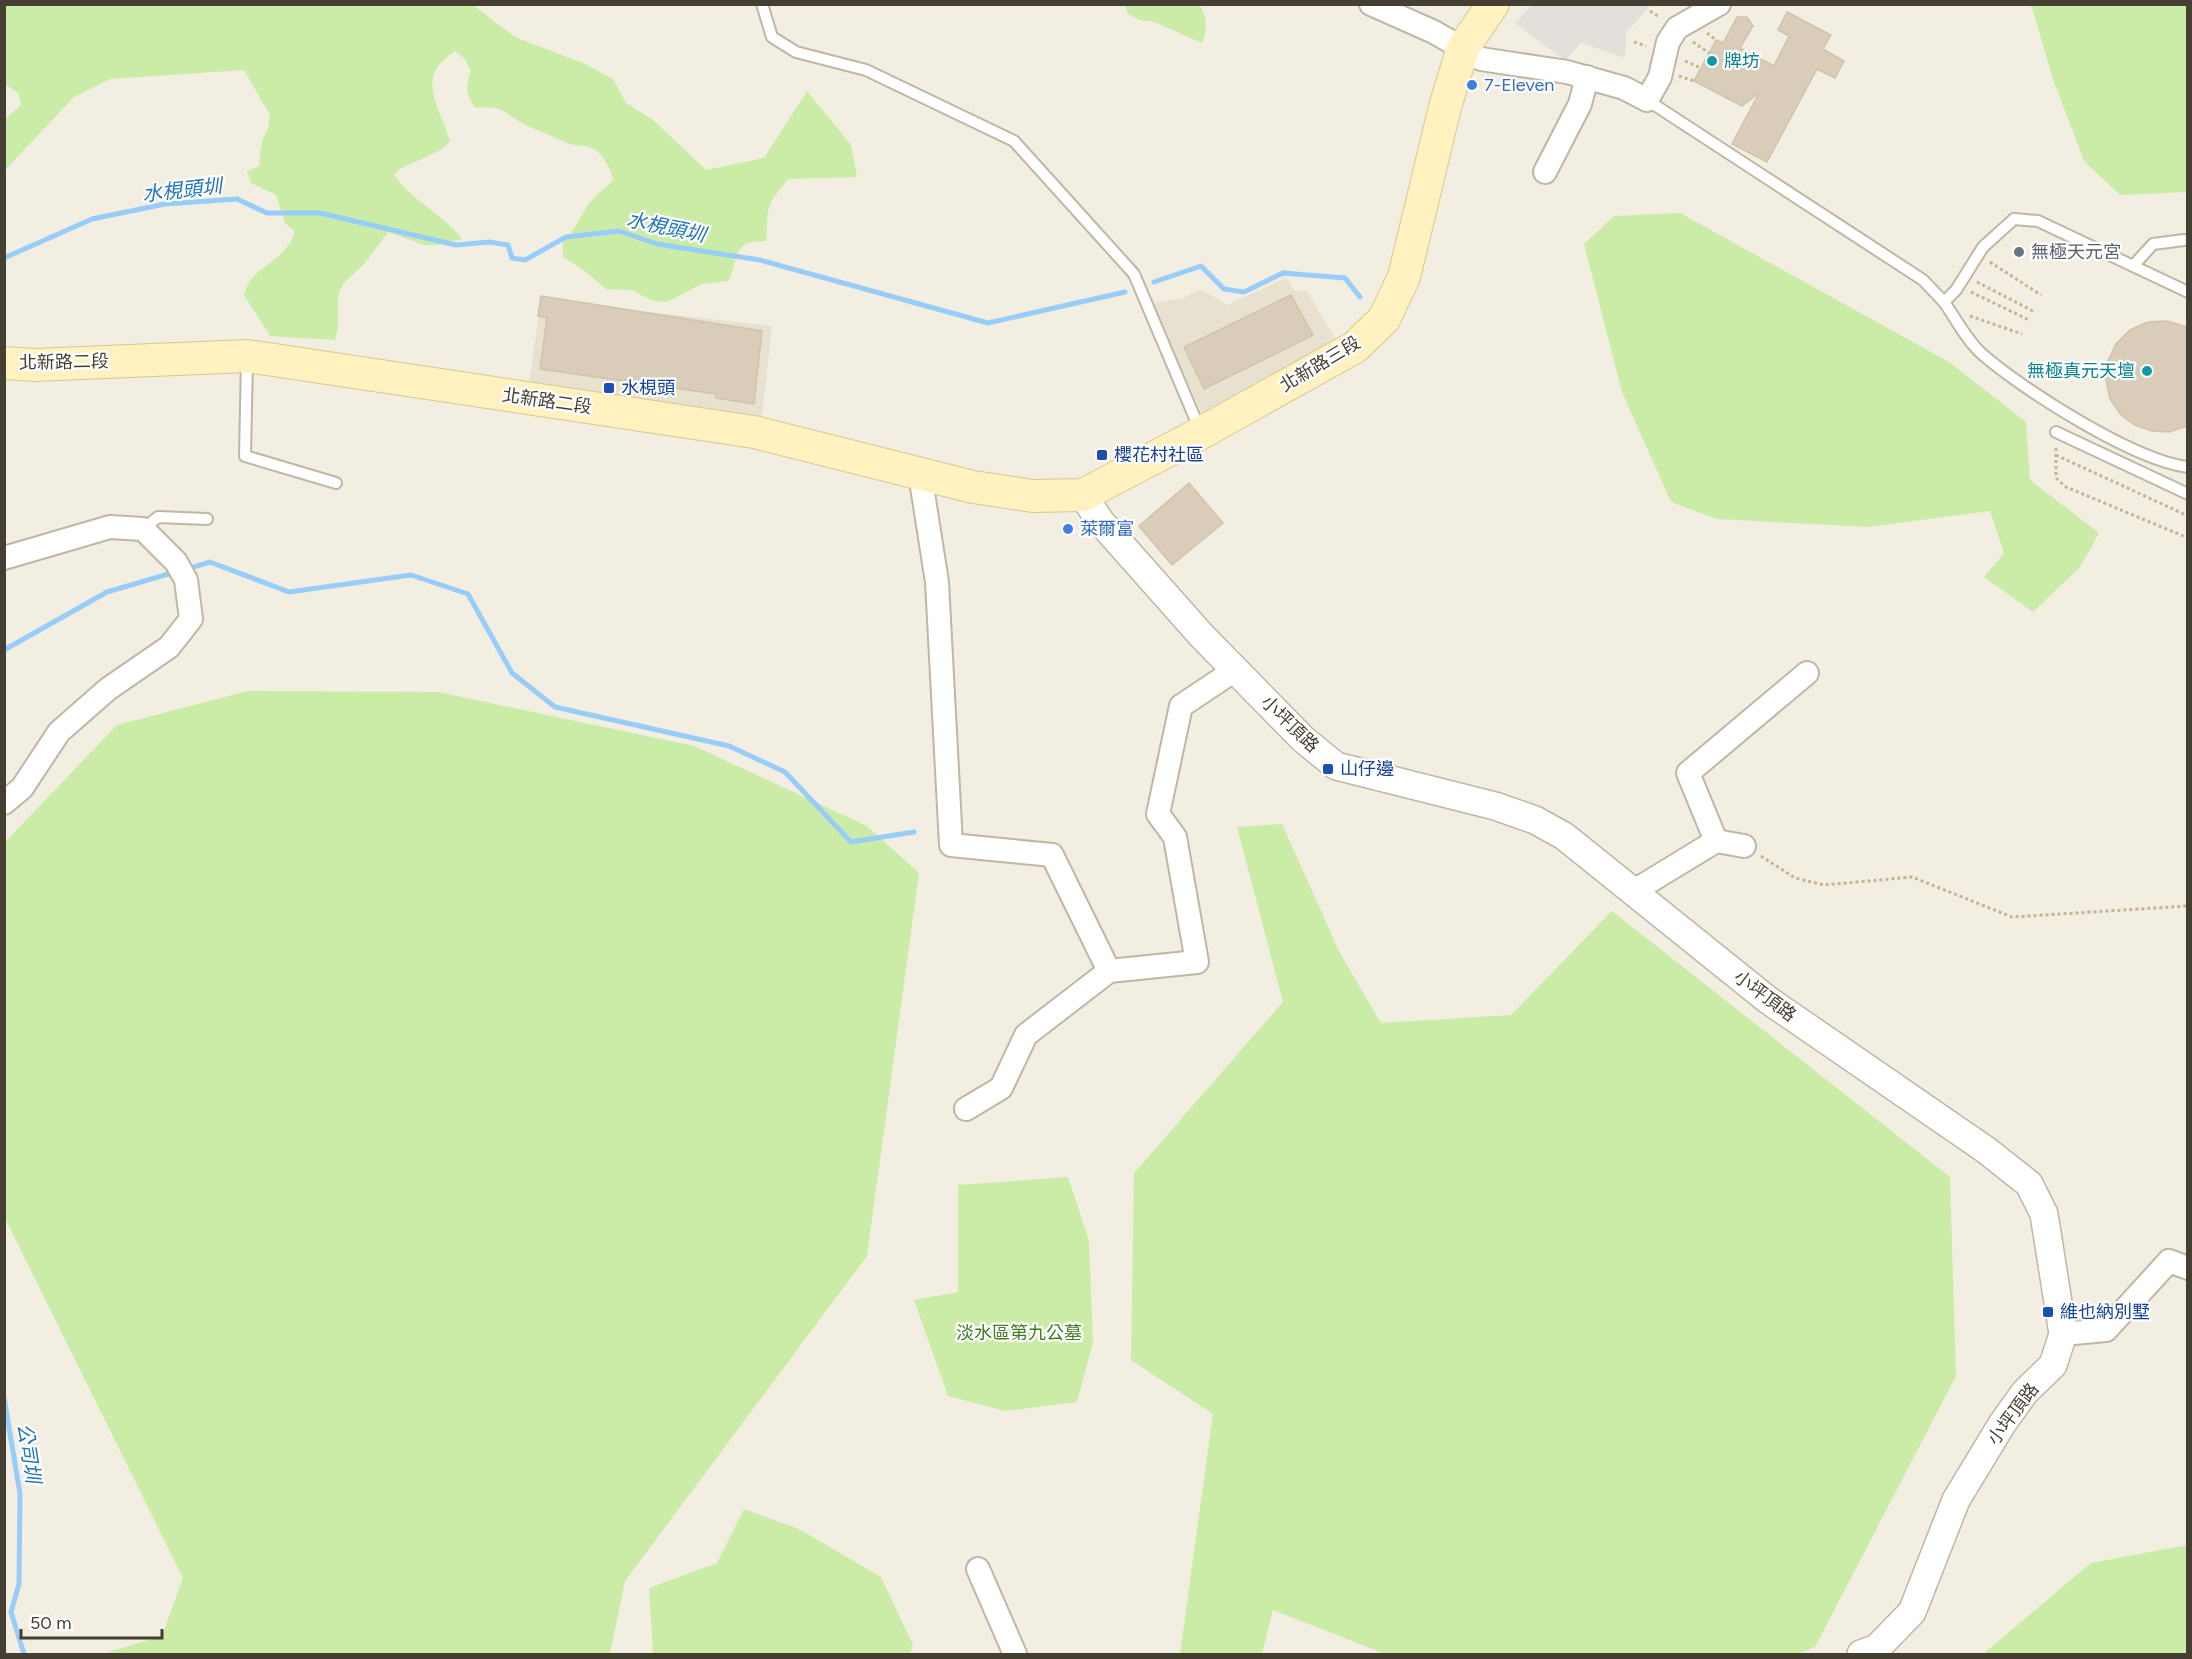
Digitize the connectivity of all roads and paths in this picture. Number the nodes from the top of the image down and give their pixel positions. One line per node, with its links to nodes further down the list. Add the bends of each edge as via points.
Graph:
1 (762, 4): 34 (lane, via 772,37 796,52 866,70 1014,141 1134,274)
2 (1371, 4): 10 (street)
3 (1493, 4): 10 (main road, 北新路三段)
4 (1719, 4): 17 (street, via 1677,28)
5 (1650, 11): 6 (path)
6 (1663, 20)
7 (1687, 38): 11 (path)
8 (1634, 42): 9 (path)
9 (1649, 47)
10 (1463, 48): 15 (street, via 1481,59); 34 (main road, 北新路三段, via 1404,277 1384,319 1355,346)
11 (1709, 53)
12 (1677, 58): 13 (path)
13 (1701, 68)
14 (1677, 76): 16 (path)
15 (1587, 77): 17 (street); 18 (street, via 1580,104)
16 (1694, 81)
17 (1647, 100): 26 (lane, via 1923,280)
18 (1545, 172)
19 (2184, 240): 21 (lane, via 2153,244)
20 (1988, 261): 25 (path)
21 (2133, 266): 24 (lane); 26 (lane, via 2038,221 2014,219 1983,247)
22 (1977, 282): 27 (path)
23 (1971, 292): 29 (path)
24 (2187, 292)
25 (2041, 295)
26 (1944, 302): 36 (lane, via 1981,353 2062,411 2167,465)
27 (2033, 311)
28 (1964, 314): 30 (path)
29 (2029, 320)
30 (2022, 334)
31 (247, 356): 32 (main road, 北新路二段); 37 (main road, 北新路二段, via 754,432); 39 (lane, via 245,456)
32 (4, 363)
33 (2056, 432): 40 (lane)
34 (1201, 433): 41 (main road, 北新路三段)
35 (2056, 455): 42 (path)
36 (2187, 467)
37 (921, 474): 41 (main road, 北新路二段, via 1033,496); 54 (street, via 937,582 951,845 1052,855)
38 (2056, 478): 45 (path, via 2066,487)
39 (336, 483)
40 (2187, 494)
41 (1083, 495): 47 (street, 小坪頂路, via 1100,522)
42 (2187, 516)
43 (207, 519): 44 (lane, via 158,516)
44 (143, 529): 46 (street, via 110,527); 49 (street, via 181,571 191,619 169,647 108,689 59,732 22,788)
45 (2187, 538)
46 (4, 558)
47 (1235, 670): 52 (street, 小坪頂路, via 1303,739 1336,766 1535,820 1564,836); 54 (street, via 1181,706 1158,814 1175,837 1197,962)
48 (1807, 673): 50 (street, via 1688,773)
49 (4, 803)
50 (1716, 841): 51 (street); 52 (street)
51 (1744, 846): 53 (path, via 1795,878 1824,885 1912,877 2012,917)
52 (1634, 891): 57 (street, 小坪頂路, via 1768,1000 1986,1150 2029,1184 2044,1214)
53 (2187, 906)
54 (1109, 971): 55 (street, via 1026,1035 1001,1088)
55 (966, 1109)
56 (2187, 1268): 57 (street, via 2169,1261 2106,1330)
57 (2063, 1334): 60 (street, 小坪頂路, via 2054,1365 2025,1392 1956,1500 1912,1612 1877,1648)
58 (978, 1569): 59 (street)
59 (1015, 1654)
60 (1861, 1654)

